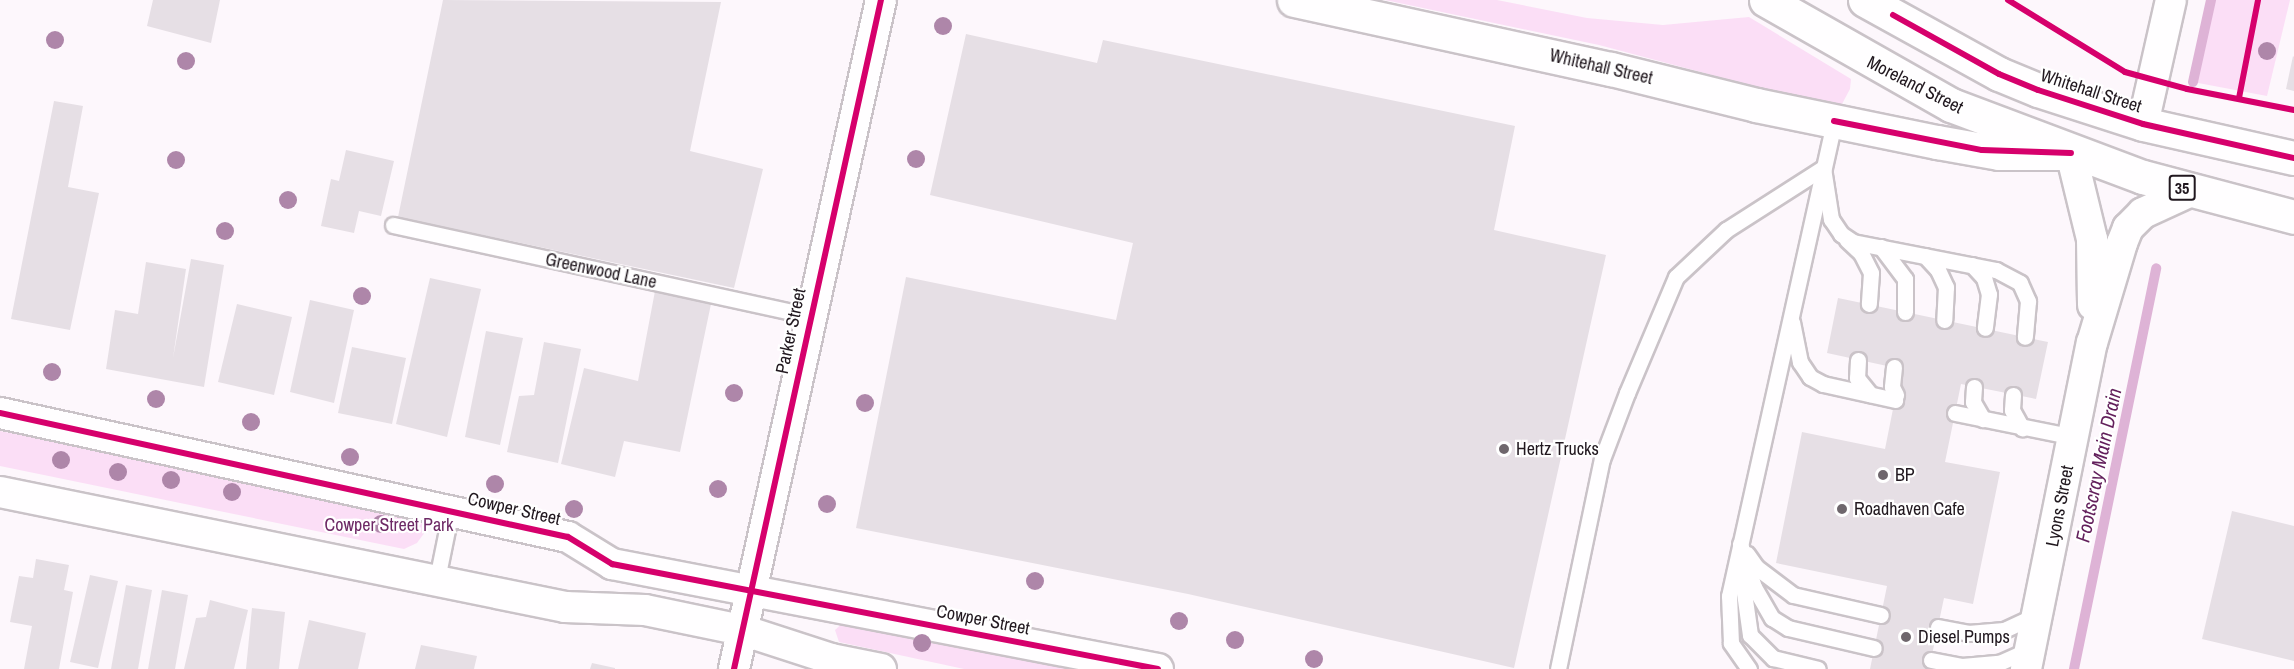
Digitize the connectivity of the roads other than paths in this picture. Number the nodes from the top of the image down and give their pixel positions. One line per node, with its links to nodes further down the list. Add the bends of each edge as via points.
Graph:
1 (881, 0): 22 (street, Parker Street)
2 (1294, 0): 7 (main road, Whitehall Street / 35)
3 (1766, 0): 9 (main road, Moreland Street, via 1951,105)
4 (1849, 0): 6 (main road, Whitehall Street)
5 (2171, 0): 8 (street)
6 (1892, 9): 8 (main road, Whitehall Street, via 1998,74)
7 (1834, 121): 9 (main road, Whitehall Street / 35, via 1982,150); 11 (lane)
8 (2143, 124): 10 (main road, Whitehall Street)
9 (2071, 153): 12 (main road, Whitehall Street / 35); 26 (street, Lyons Street, via 2092,239)
10 (2294, 158)
11 (1823, 168): 15 (lane, via 1828,209); 21 (lane); 52 (lane, via 1726,230 1676,277 1602,459)
12 (2193, 190): 13 (main road, Whitehall Street / 35); 26 (street, Lyons Street, via 2149,210 2128,228)
13 (2294, 217)
14 (393, 225): 22 (lane, Greenwood Lane)
15 (1841, 234): 16 (lane, via 1853,242); 19 (lane, via 1861,253 1871,273)
16 (1881, 247): 17 (lane); 20 (lane, via 1905,279)
17 (1925, 256): 18 (lane); 23 (lane, via 1938,270 1946,288)
18 (1972, 265): 24 (lane, via 1984,278 1989,294); 25 (lane, via 1996,270 2020,283 2028,301)
19 (1869, 304)
20 (1905, 312)
21 (1791, 313): 30 (lane, via 1800,362 1810,376 1823,384); 39 (lane)
22 (809, 316): 41 (street, Parker Street)
23 (1944, 320)
24 (1985, 328)
25 (2025, 337)
26 (2092, 344): 36 (street, Lyons Street)
27 (1858, 360): 30 (lane, via 1857,378)
28 (1894, 367): 30 (lane, via 1895,397)
29 (1974, 387): 34 (lane, via 1973,402)
30 (1870, 394)
31 (2013, 394): 35 (lane, via 2012,410)
32 (0, 413): 38 (street, Cowper Street)
33 (1955, 413): 34 (lane)
34 (1983, 419): 35 (lane)
35 (2022, 428): 36 (lane)
36 (2074, 437): 42 (street, Lyons Street)
37 (0, 492): 40 (street)
38 (451, 510): 40 (lane, Cowper Street); 41 (street, Cowper Street, via 568,537 612,564)
39 (1740, 544): 43 (lane, via 1756,567 1792,595); 46 (lane, via 1754,587 1772,618 1788,628); 53 (lane, via 1729,596 1731,643); 54 (lane, via 1741,591 1750,635 1773,658)
40 (437, 579): 45 (street, via 565,606 645,610)
41 (750, 591): 45 (street, Parker Street); 51 (street, Cowper Street)
42 (2038, 614): 44 (lane, via 2004,630 1968,633); 47 (street, Lyons Street)
43 (1881, 615)
44 (1938, 627)
45 (742, 630): 49 (street, Parker Street); 50 (street, via 831,659)
46 (1874, 648)
47 (2029, 659): 48 (lane, via 1962,666)
48 (1931, 660)
49 (734, 669)
50 (880, 669)
51 (1158, 669)
52 (1558, 669)
53 (1749, 669)
54 (1818, 669)

